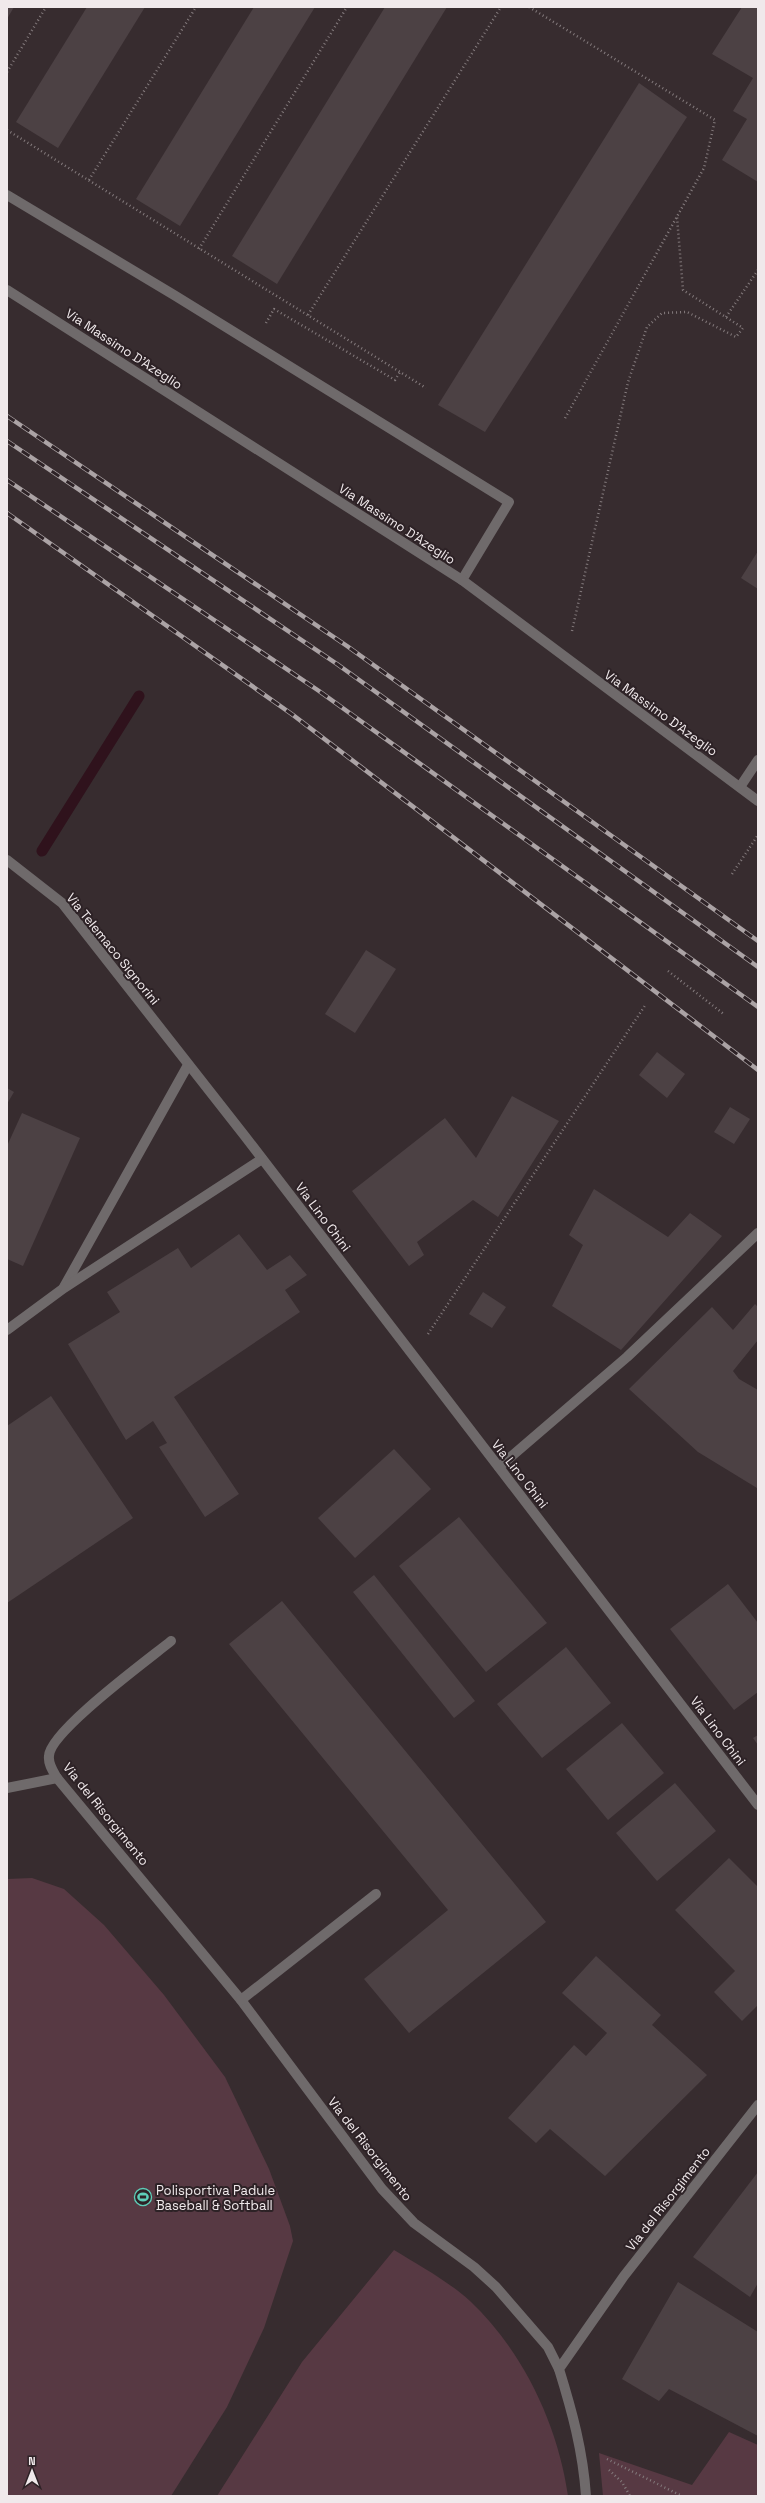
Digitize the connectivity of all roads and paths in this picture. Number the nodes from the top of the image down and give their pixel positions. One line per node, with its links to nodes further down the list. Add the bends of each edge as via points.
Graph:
1 (46, 7): 6 (path)
2 (196, 7): 8 (path)
3 (347, 7): 11 (path)
4 (501, 7): 14 (path)
5 (529, 7): 10 (path, via 715,120 704,168)
6 (7, 72)
7 (7, 130): 8 (path)
8 (88, 180): 11 (path)
9 (7, 195): 20 (street, via 509,502)
10 (677, 217): 15 (path, via 683,290); 19 (path)
11 (200, 249): 14 (path)
12 (758, 270): 15 (path)
13 (7, 290): 20 (street, Via Massimo D'Azeglio)
14 (308, 316): 17 (path)
15 (726, 317): 21 (path, via 743,328 736,337 687,312 662,313 647,327 628,382 575,625)
16 (272, 327): 17 (path, via 266,323 274,309 395,380)
17 (400, 372): 18 (path)
18 (426, 388)
19 (564, 420)
20 (462, 580): 21 (street, Via Massimo D'Azeglio)
21 (560, 655): 23 (street, Via Massimo D'Azeglio)
22 (758, 760): 23 (street)
23 (740, 787): 24 (street, Via Massimo D'Azeglio)
24 (758, 801)
25 (758, 835): 27 (path)
26 (7, 860): 31 (street, Via Telemaco Signorini, via 62,903)
27 (732, 874)
28 (668, 971): 30 (path)
29 (646, 1004): 36 (path)
30 (725, 1015)
31 (188, 1064): 32 (street, Via Lino Chini); 34 (street)
32 (262, 1159): 34 (street); 36 (street, Via Lino Chini)
33 (758, 1233): 37 (street, via 627,1357)
34 (64, 1288): 35 (street)
35 (7, 1330)
36 (413, 1357): 37 (street, Via Lino Chini)
37 (499, 1468): 41 (street, Via Lino Chini)
38 (171, 1641): 39 (street, Via del Risorgimento, via 57,1736 49,1755 51,1767)
39 (57, 1778): 40 (street); 43 (street, Via del Risorgimento)
40 (7, 1788)
41 (758, 1805)
42 (376, 1894): 43 (street)
43 (241, 2000): 45 (street, Via del Risorgimento, via 382,2189 414,2223 474,2267 496,2287 548,2347)
44 (758, 2104): 45 (street, Via del Risorgimento, via 624,2276)
45 (559, 2369): 46 (street, Via del Risorgimento, via 572,2408)
46 (580, 2445): 47 (street, Via del Risorgimento); 48 (path)
47 (586, 2496)
48 (682, 2496)

